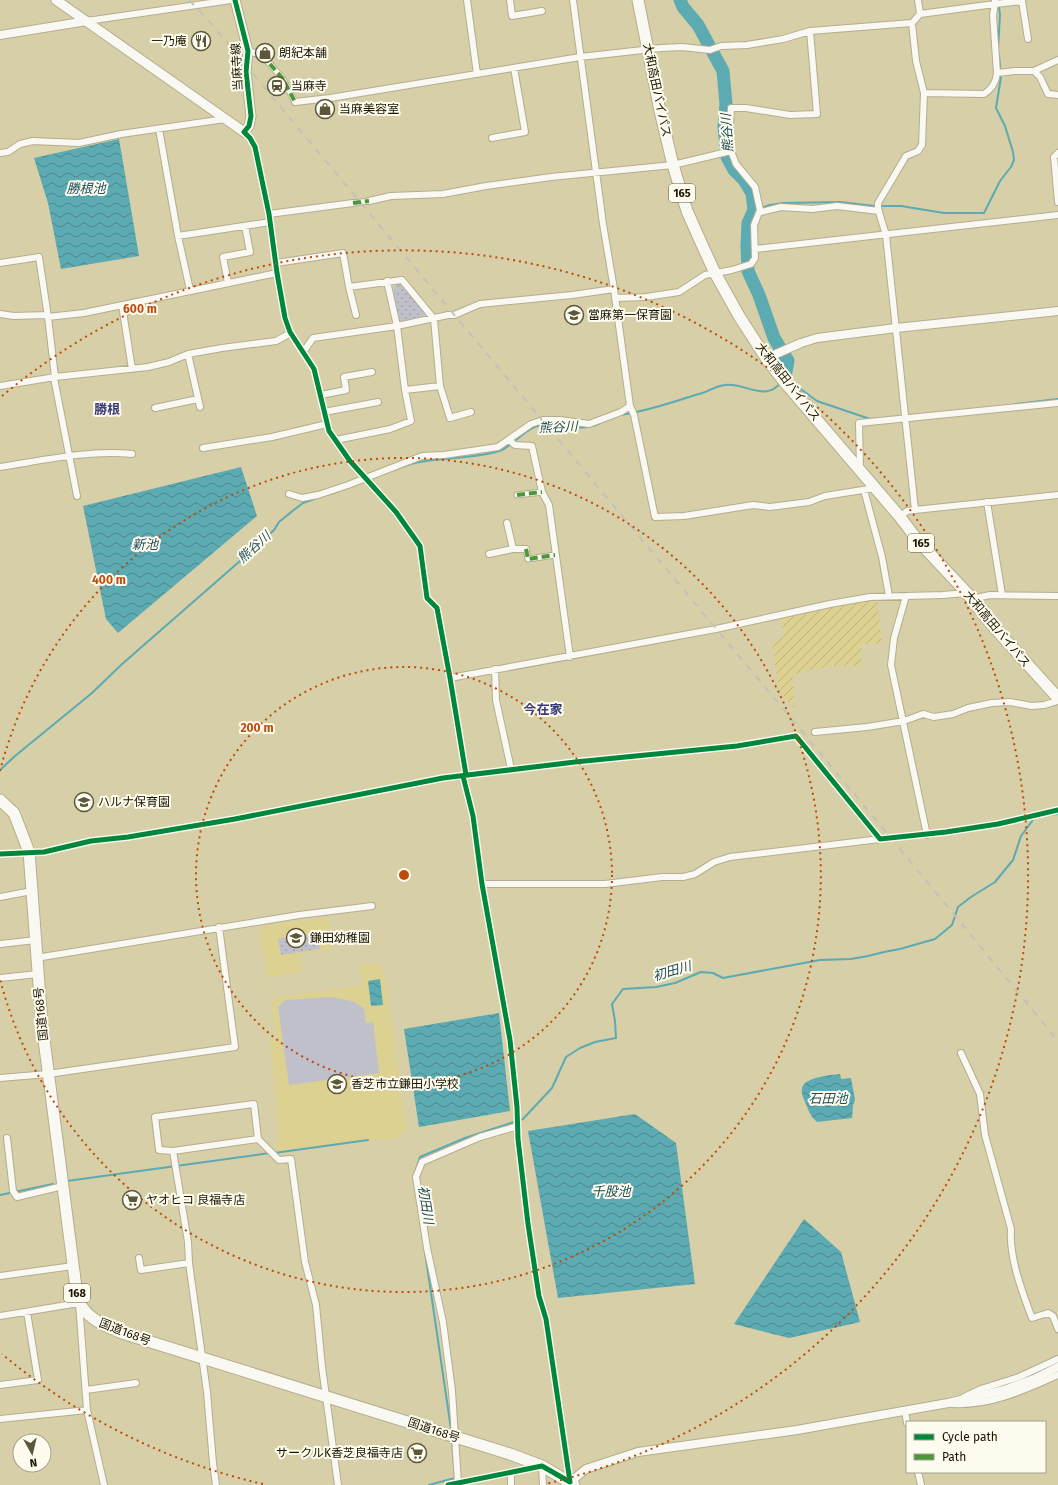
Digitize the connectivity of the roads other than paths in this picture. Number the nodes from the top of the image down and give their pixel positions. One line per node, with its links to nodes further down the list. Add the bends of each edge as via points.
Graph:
1 (56, 0): 13 (main road)
2 (231, 0): 13 (street)
3 (235, 0): 19 (main road, 当麻寺線)
4 (467, 0): 26 (street)
5 (510, 0): 11 (street, via 512,16)
6 (573, 0): 21 (street)
7 (638, 0): 18 (highway, 大和高田バイパス / 165)
8 (918, 0): 12 (street)
9 (1022, 0): 10 (street); 17 (street)
10 (997, 3): 12 (street); 25 (street, via 993,15)
11 (542, 11)
12 (920, 14): 14 (street)
13 (86, 21): 16 (street); 30 (main road)
14 (912, 23): 15 (street); 27 (street, via 916,62)
15 (810, 31): 18 (street, via 783,38 712,49); 35 (street, via 817,114 790,115 731,108)
16 (0, 35)
17 (1028, 39)
18 (648, 49): 21 (street); 37 (highway, 大和高田バイパス / 165)
19 (248, 50): 20 (street); 32 (main road, 当麻寺線, via 246,72 251,116 249,126)
20 (262, 55): 29 (street, via 283,79)
21 (580, 57): 23 (street); 38 (street)
22 (1058, 60): 24 (street)
23 (514, 68): 26 (street); 33 (street, via 524,132)
24 (1034, 72): 25 (street); 28 (street, via 1040,77 1048,94)
25 (1000, 73): 27 (street, via 991,90 984,94)
26 (477, 74): 29 (street)
27 (924, 93): 42 (street, via 922,145 918,151 906,156)
28 (1058, 95)
29 (295, 102)
30 (226, 119): 31 (street); 32 (main road)
31 (159, 129): 34 (street, via 79,143 33,141 20,144 8,152); 49 (street)
32 (244, 132): 44 (street, via 256,148)
33 (492, 138)
34 (0, 152)
35 (730, 152): 37 (street); 43 (street, via 736,164 755,187)
36 (1058, 153): 40 (street, via 1054,157)
37 (673, 165): 38 (street); 54 (highway, 大和高田バイパス / 165, via 687,211)
38 (596, 172): 39 (street, via 443,194 391,196); 58 (street)
39 (369, 201): 41 (street)
40 (1058, 202)
41 (353, 203): 44 (street)
42 (878, 208): 43 (street, via 837,206 812,209); 48 (street)
43 (760, 209): 50 (street, via 754,225)
44 (269, 214): 46 (street)
45 (1058, 215): 48 (street)
46 (270, 222): 47 (street); 52 (street)
47 (245, 226): 49 (street); 56 (street, via 250,252 223,257)
48 (886, 235): 50 (street); 68 (street)
49 (178, 236): 59 (street)
50 (755, 249): 54 (street, via 755,258 751,264)
51 (0, 263): 65 (street, via 39,257)
52 (276, 263): 53 (street); 57 (street, via 343,254)
53 (277, 273): 56 (street); 69 (street)
54 (715, 273): 60 (street, via 705,275 679,292); 72 (highway, 大和高田バイパス / 165, via 739,316)
55 (387, 281): 57 (street); 66 (street, via 402,280); 67 (street)
56 (228, 283): 59 (street)
57 (350, 287): 64 (street)
58 (614, 289): 60 (street); 66 (street, via 480,304 454,315)
59 (190, 290): 61 (street)
60 (615, 298): 83 (street)
61 (122, 305): 65 (street, via 84,313); 73 (street)
62 (1058, 311): 68 (street)
63 (0, 314): 65 (street)
64 (356, 315)
65 (48, 316): 75 (street)
66 (434, 319): 67 (street); 77 (street)
67 (397, 326): 70 (street, via 313,338); 78 (street)
68 (896, 328): 72 (street, via 800,343); 88 (street)
69 (290, 332): 70 (street); 71 (street, via 276,341)
70 (304, 351): 79 (street, via 314,369)
71 (188, 354): 73 (street, via 169,362); 80 (street)
72 (773, 361): 96 (highway, 大和高田バイパス / 165, via 787,385)
73 (132, 369): 75 (street)
74 (372, 372): 79 (street, via 344,377 346,390)
75 (54, 378): 76 (street); 94 (street)
76 (0, 386)
77 (440, 386): 78 (street); 87 (street, via 450,418)
78 (405, 390): 90 (street, via 411,421 390,429)
79 (321, 395): 86 (street)
80 (198, 398): 84 (street); 85 (street)
81 (378, 402): 86 (street)
82 (1058, 403): 88 (street)
83 (630, 406): 91 (street, via 589,424 543,420 531,424); 98 (street, via 655,517 684,516 753,505 770,507 809,502 825,496)
84 (200, 407)
85 (155, 408)
86 (324, 412): 89 (street)
87 (471, 412)
88 (906, 419): 96 (street, via 859,423); 105 (street)
89 (327, 424): 90 (street); 92 (street, via 272,437)
90 (336, 440): 97 (street)
91 (509, 440): 97 (street, via 498,447 444,456 422,456); 99 (street, via 515,445 532,446)
92 (203, 448)
93 (132, 454): 94 (street)
94 (69, 456): 95 (street); 103 (street)
95 (0, 467)
96 (860, 470): 98 (highway, 大和高田バイパス / 165)
97 (365, 478): 100 (street, via 302,498); 119 (street, via 396,512 420,546 427,598 437,608)
98 (870, 489): 106 (highway, 大和高田バイパス / 165); 112 (street)
99 (542, 492): 101 (street); 111 (street, via 549,505)
100 (289, 494)
101 (517, 495)
102 (1058, 495): 104 (street)
103 (77, 496)
104 (987, 502): 105 (street); 115 (street)
105 (915, 510): 106 (street, via 907,511)
106 (900, 517): 114 (highway, 大和高田バイパス / 165, via 919,542)
107 (507, 523): 108 (street)
108 (513, 549): 109 (street); 110 (street)
109 (526, 549): 111 (street, via 528,559)
110 (489, 554)
111 (555, 555): 117 (street)
112 (889, 596): 113 (street); 117 (street, via 830,604)
113 (906, 596): 114 (street); 121 (street, via 894,638 891,665)
114 (969, 596): 115 (street); 120 (highway, 大和高田バイパス / 165, via 992,626)
115 (1002, 596): 116 (street)
116 (1058, 596)
117 (570, 657): 118 (street)
118 (495, 669): 119 (street); 123 (street, via 496,700)
119 (450, 678): 124 (street)
120 (1058, 700): 121 (street, via 1032,706 1010,702 992,703 953,714 934,717 923,714)
121 (904, 721): 122 (street); 127 (street)
122 (815, 732)
123 (511, 769): 124 (street); 128 (street, via 737,746 796,736)
124 (465, 776): 129 (street, via 443,778 235,819 91,841 44,852); 131 (street)
125 (0, 800): 129 (highway, 国道168号 / 168, via 14,813)
126 (1058, 810): 127 (street, via 998,824)
127 (927, 834): 128 (street)
128 (880, 839): 131 (street, via 730,857 683,878 605,884)
129 (29, 852): 130 (street); 132 (highway, 国道168号 / 168)
130 (0, 854)
131 (482, 884): 144 (street, via 510,1040)
132 (32, 891): 133 (street); 136 (highway, 国道168号 / 168)
133 (0, 897)
134 (372, 906): 135 (street)
135 (219, 928): 138 (street); 142 (street, via 235,1047)
136 (36, 940): 137 (street); 138 (highway, 国道168号 / 168)
137 (0, 944)
138 (36, 958): 139 (highway, 国道168号 / 168)
139 (38, 974): 140 (street); 142 (highway, 国道168号 / 168)
140 (0, 978)
141 (961, 1053): 156 (street, via 980,1094 985,1135 1011,1229 1010,1239 1025,1301 1032,1318 1048,1313 1053,1316)
142 (48, 1074): 143 (street); 148 (highway, 国道168号 / 168)
143 (0, 1078)
144 (518, 1122): 170 (street, via 422,1162 416,1177 427,1248 443,1322 452,1391); 175 (street, via 528,1224)
145 (6, 1138): 148 (street, via 14,1192 17,1197)
146 (258, 1139): 147 (street); 147 (street, via 254,1104 155,1117 159,1150); 164 (street, via 279,1160 291,1159 305,1262 316,1305)
147 (173, 1151): 150 (street)
148 (63, 1186): 151 (highway, 国道168号 / 168)
149 (139, 1258): 150 (street, via 141,1270)
150 (189, 1263): 157 (street)
151 (73, 1266): 152 (street); 153 (highway, 国道168号 / 168)
152 (0, 1276)
153 (79, 1303): 154 (street); 157 (highway, 国道168号 / 168, via 89,1316 106,1326); 163 (street)
154 (27, 1312): 155 (street); 162 (street, via 38,1380)
155 (0, 1316)
156 (1058, 1329)
157 (202, 1358): 164 (highway, 国道168号 / 168); 177 (street)
158 (1058, 1359): 165 (street, via 1019,1378 981,1389)
159 (1058, 1367): 165 (street, via 1004,1390)
160 (1058, 1374): 165 (street, via 989,1402 968,1405)
161 (136, 1383): 163 (street)
162 (0, 1385)
163 (86, 1390): 166 (street)
164 (326, 1397): 170 (highway, 国道168号 / 168); 178 (street)
165 (948, 1403): 167 (street)
166 (87, 1410): 168 (street); 176 (street)
167 (905, 1411): 169 (street); 175 (street, via 797,1430 638,1452 586,1469)
168 (0, 1419)
169 (907, 1421)
170 (454, 1436): 171 (highway, 国道168号 / 168); 174 (street)
171 (542, 1466): 172 (street); 175 (highway, 国道168号 / 168); 181 (street)
172 (511, 1472): 174 (street); 180 (street)
173 (918, 1473): 182 (street)
174 (458, 1483): 179 (street)
175 (572, 1483)
176 (104, 1485)
177 (216, 1485)
178 (338, 1485)
179 (448, 1485)
180 (511, 1485)
181 (543, 1485)
182 (921, 1485)

